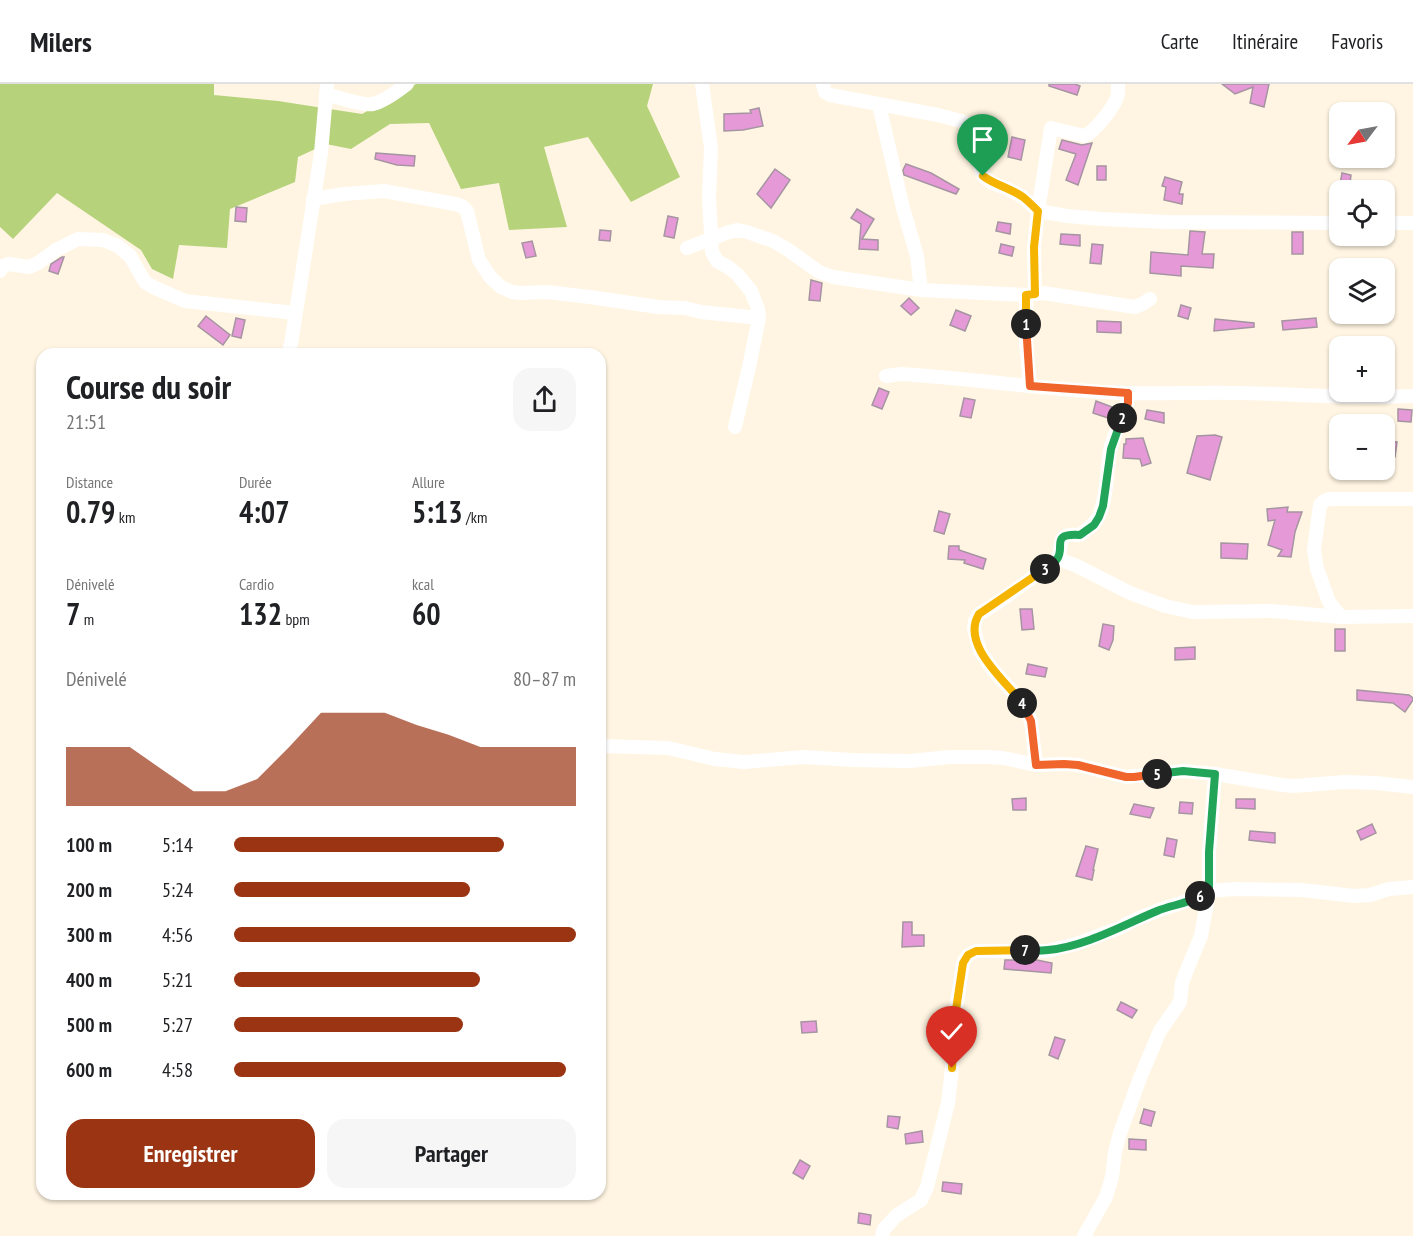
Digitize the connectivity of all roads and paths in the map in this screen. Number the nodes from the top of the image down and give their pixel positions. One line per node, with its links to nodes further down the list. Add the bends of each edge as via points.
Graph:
1 (407, 84): 5 (street, via 374,104)
2 (702, 84): 12 (street, via 711,148)
3 (823, 84): 6 (street, via 830,95)
4 (1118, 84): 8 (street, via 1115,101 1089,134 1051,128)
5 (326, 89): 7 (street)
6 (879, 105): 8 (street, via 938,115 969,125 975,134 983,176 1023,197); 15 (street, via 917,256)
7 (313, 199): 18 (street); 19 (street, via 384,191 462,206 467,211 479,260 491,278 512,292 568,294)
8 (1038, 211): 9 (street, via 1167,222); 16 (street)
9 (1329, 223)
10 (1395, 223): 11 (street)
11 (1413, 223)
12 (711, 238): 13 (street); 15 (street, via 729,231 747,232 773,241 833,277); 19 (street, via 717,261 737,274 751,291)
13 (687, 248)
14 (0, 271): 18 (street, via 9,264 29,267 78,239 103,240 130,256 145,282 185,301)
15 (921, 290): 16 (street)
16 (1030, 294): 17 (street, via 1135,307); 22 (street, via 1026,343)
17 (1149, 298)
18 (295, 313): 20 (street)
19 (759, 318): 25 (street)
20 (290, 348)
21 (886, 376): 22 (street, via 902,374)
22 (1030, 386): 23 (street)
23 (1128, 393): 24 (street); 27 (street, via 1111,449 1099,517 1080,535 1068,534 1062,539)
24 (1413, 396)
25 (735, 427)
26 (1413, 500): 29 (street, via 1329,499 1320,506 1314,550 1317,569 1329,602)
27 (1058, 559): 29 (street, via 1130,593 1193,612 1271,611); 31 (street, via 979,614 974,629 993,670 1026,710)
28 (1413, 616): 29 (street)
29 (1341, 617)
30 (606, 746): 31 (street, via 668,748 744,762 804,757 910,761 987,757)
31 (1036, 765): 32 (street, via 1078,765 1126,777 1183,771)
32 (1215, 774): 33 (street, via 1294,786 1345,782); 35 (street)
33 (1413, 787)
34 (1413, 887): 35 (street, via 1354,896 1301,890)
35 (1209, 891): 36 (street, via 1076,944 1047,951 976,951 968,955 956,1003 948,1103 927,1187 921,1200 897,1215); 37 (street, via 1202,936 1182,983 1180,1002 1150,1051 1120,1133 1106,1197)
36 (882, 1236)
37 (1084, 1236)

